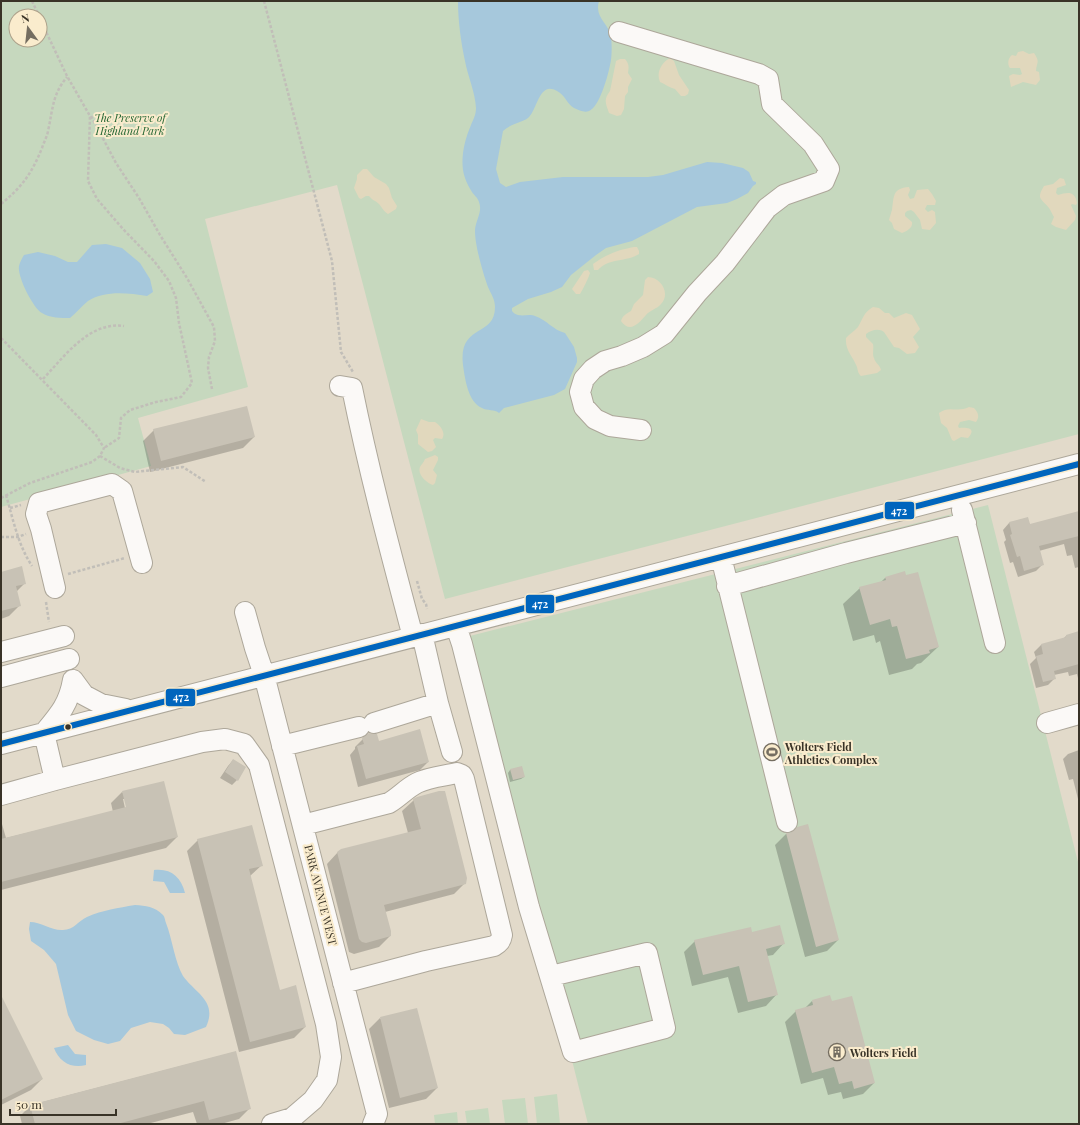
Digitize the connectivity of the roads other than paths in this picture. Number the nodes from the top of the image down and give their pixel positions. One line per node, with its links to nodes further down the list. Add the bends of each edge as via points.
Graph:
1 (619, 32): 3 (street, via 759,74 768,79 772,104 813,144 829,169 824,181 784,195 767,208 729,258 664,334 643,347 605,361 584,379 580,392 584,407 595,419 610,426)
2 (340, 386): 13 (street, via 352,388 382,519)
3 (642, 430)
4 (1079, 464): 5 (street)
5 (958, 495): 6 (street); 7 (street)
6 (966, 523): 9 (street); 15 (street)
7 (721, 557): 9 (street); 12 (street)
8 (142, 563): 10 (street, via 122,491 112,484 39,503 36,514)
9 (727, 586): 30 (street)
10 (55, 588)
11 (245, 612): 18 (street, PARK AVENUE WEST)
12 (456, 626): 13 (street); 32 (street, via 529,907)
13 (418, 635): 18 (street); 20 (street)
14 (64, 636): 16 (street)
15 (995, 643)
16 (1, 652)
17 (69, 659): 19 (street)
18 (264, 675): 21 (street); 26 (street, PARK AVENUE WEST)
19 (1, 677)
20 (438, 703): 26 (street, via 367,725); 27 (street)
21 (132, 710): 24 (street); 24 (street, via 101,704 84,695 73,680 61,713)
22 (1079, 714): 23 (street)
23 (1047, 723)
24 (44, 732): 25 (street); 28 (street)
25 (1, 744)
26 (282, 746): 31 (street, PARK AVENUE WEST)
27 (452, 752)
28 (55, 780): 29 (street); 35 (street, via 202,742 225,739 244,744 259,765)
29 (1, 795)
30 (787, 822)
31 (303, 825): 33 (street, PARK AVENUE WEST); 33 (street, via 389,803 416,783 425,780 457,773 464,779 502,935 501,940 494,946)
32 (551, 976): 32 (street, via 573,1052 665,1028 647,953)
33 (343, 983): 34 (street, PARK AVENUE WEST)
34 (356, 1031): 35 (street); 36 (street, PARK AVENUE WEST)
35 (328, 1038): 37 (street, via 331,1057 327,1080 313,1100 292,1118)
36 (375, 1119)
37 (272, 1124)

